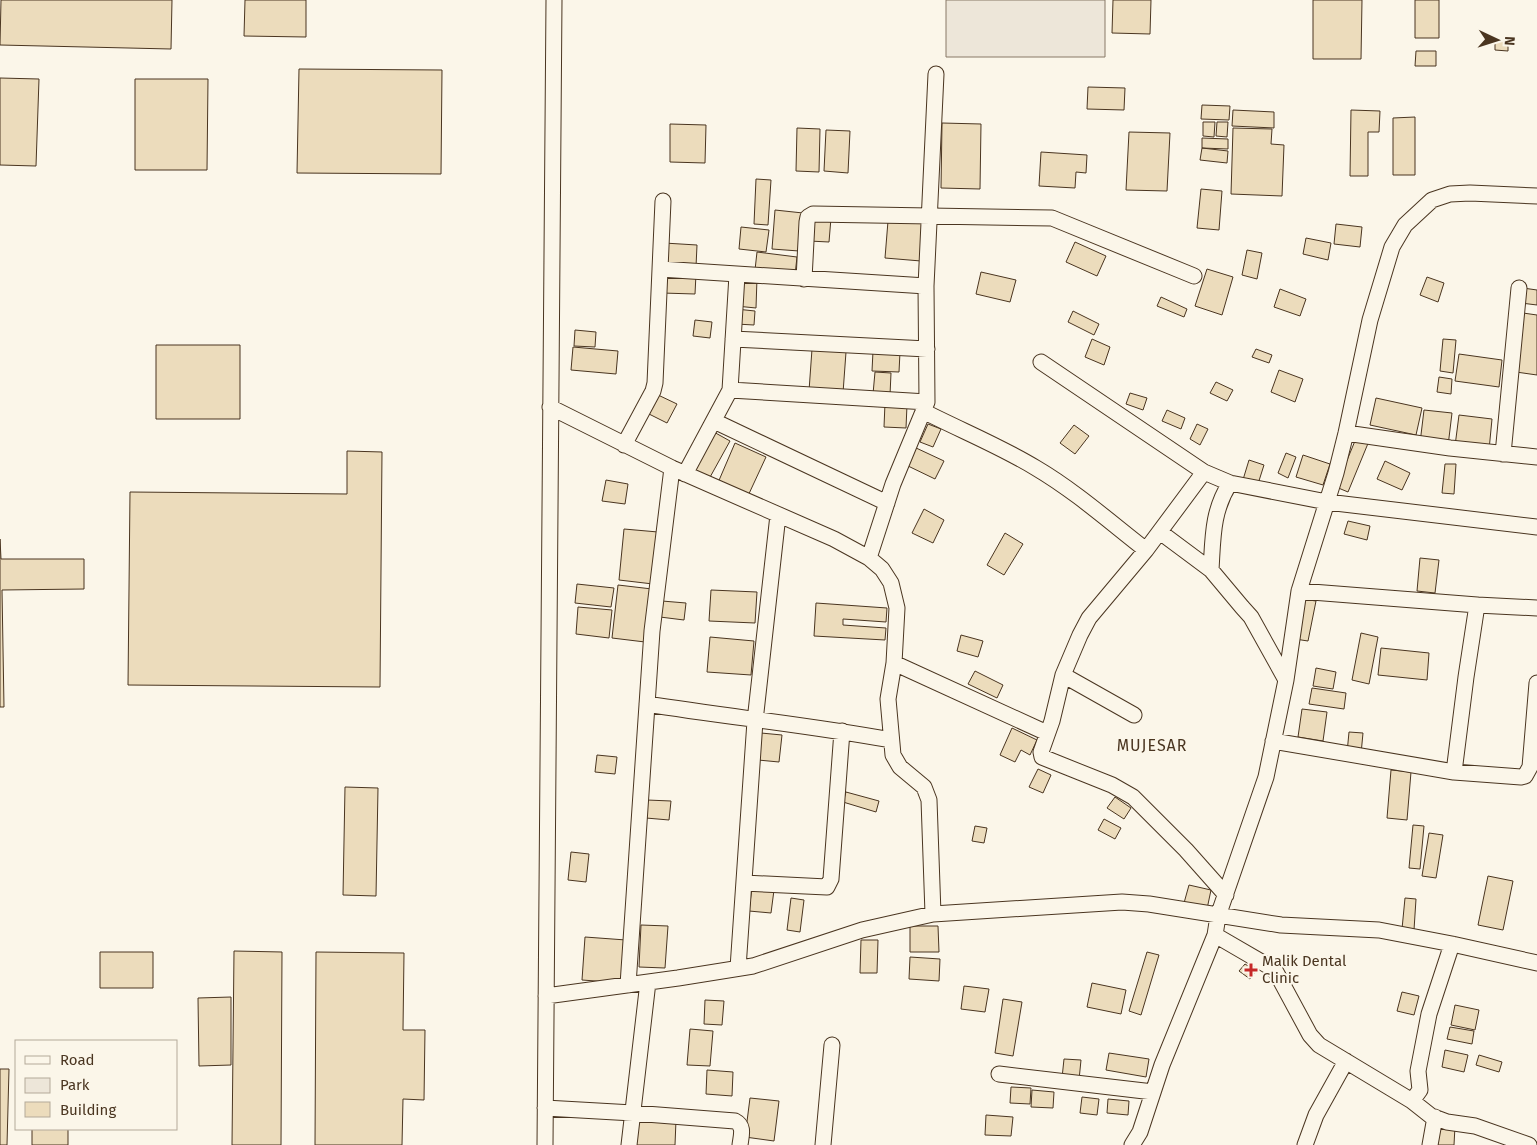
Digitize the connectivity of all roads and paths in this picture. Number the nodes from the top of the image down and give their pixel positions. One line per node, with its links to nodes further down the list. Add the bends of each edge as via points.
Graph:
1 (554, 0): 16 (street)
2 (936, 74): 5 (street)
3 (1537, 196): 19 (street, via 1450,194 1432,200 1404,225 1392,247 1370,320)
4 (663, 201): 6 (street)
5 (929, 217): 8 (street, via 1052,218); 9 (street, via 813,214 807,222); 10 (street)
6 (660, 269): 7 (street); 20 (street, via 655,383)
7 (737, 275): 9 (street); 12 (street)
8 (1194, 276)
9 (804, 278): 10 (street)
10 (926, 286): 13 (street)
11 (1519, 288): 21 (street)
12 (733, 339): 13 (street); 15 (street)
13 (926, 349): 17 (street)
14 (1041, 362): 24 (street)
15 (730, 390): 17 (street); 18 (street)
16 (550, 407): 20 (street); 59 (street)
17 (925, 407): 27 (street); 31 (street, via 1038,468)
18 (714, 421): 23 (street); 27 (street)
19 (1346, 433): 21 (street); 26 (street)
20 (624, 445): 23 (street)
21 (1503, 454): 22 (street)
22 (1537, 457)
23 (679, 471): 28 (street); 41 (street, via 652,631)
24 (1204, 472): 25 (street); 30 (street)
25 (1230, 483): 26 (street); 33 (street, via 1216,511)
26 (1327, 502): 29 (street); 34 (street)
27 (887, 503): 32 (street)
28 (778, 515): 32 (street); 43 (street)
29 (1537, 527)
30 (1160, 532): 31 (street); 33 (street)
31 (1146, 550): 38 (street, via 1089,618)
32 (869, 558): 37 (street, via 882,569 895,595)
33 (1211, 570): 39 (street, via 1251,617)
34 (1299, 591): 35 (street); 39 (street)
35 (1477, 605): 36 (street); 48 (street)
36 (1537, 608)
37 (894, 663): 45 (street); 46 (street, via 888,699)
38 (1063, 675): 42 (street); 45 (street)
39 (1286, 680): 47 (street)
40 (1537, 683): 48 (street, via 1530,767 1526,776)
41 (647, 704): 43 (street); 58 (street)
42 (1134, 715)
43 (755, 721): 44 (street); 49 (street)
44 (842, 731): 46 (street); 49 (street, via 832,879 826,887)
45 (1047, 733): 50 (street, via 1040,752 1042,757 1112,785 1133,797)
46 (891, 740): 51 (street, via 897,762 924,787 929,800)
47 (1273, 741): 48 (street); 50 (street, via 1266,777)
48 (1454, 772)
49 (744, 883): 56 (street)
50 (1226, 894): 52 (street)
51 (933, 914): 52 (street, via 1122,902); 56 (street, via 862,930)
52 (1218, 916): 53 (street); 54 (street, via 1281,925 1379,930)
53 (1215, 934): 61 (street, via 1276,972 1314,1040); 63 (street)
54 (1452, 944): 55 (street); 64 (street, via 1429,1014 1418,1071 1420,1090)
55 (1537, 963)
56 (738, 968): 57 (street)
57 (648, 982): 58 (street); 66 (street)
58 (628, 985): 59 (street)
59 (546, 996): 65 (street)
60 (832, 1045): 71 (street)
61 (1346, 1061): 64 (street); 73 (street, via 1316,1115)
62 (999, 1074): 63 (street)
63 (1153, 1092): 72 (street)
64 (1412, 1101): 67 (street)
65 (545, 1108): 66 (street); 68 (street)
66 (633, 1112): 69 (street); 70 (street, via 736,1121 742,1128)
67 (1435, 1117): 74 (street); 75 (street, via 1475,1126)
68 (545, 1145)
69 (629, 1145)
70 (740, 1145)
71 (823, 1145)
72 (1132, 1145)
73 (1305, 1145)
74 (1430, 1145)
75 (1529, 1145)

